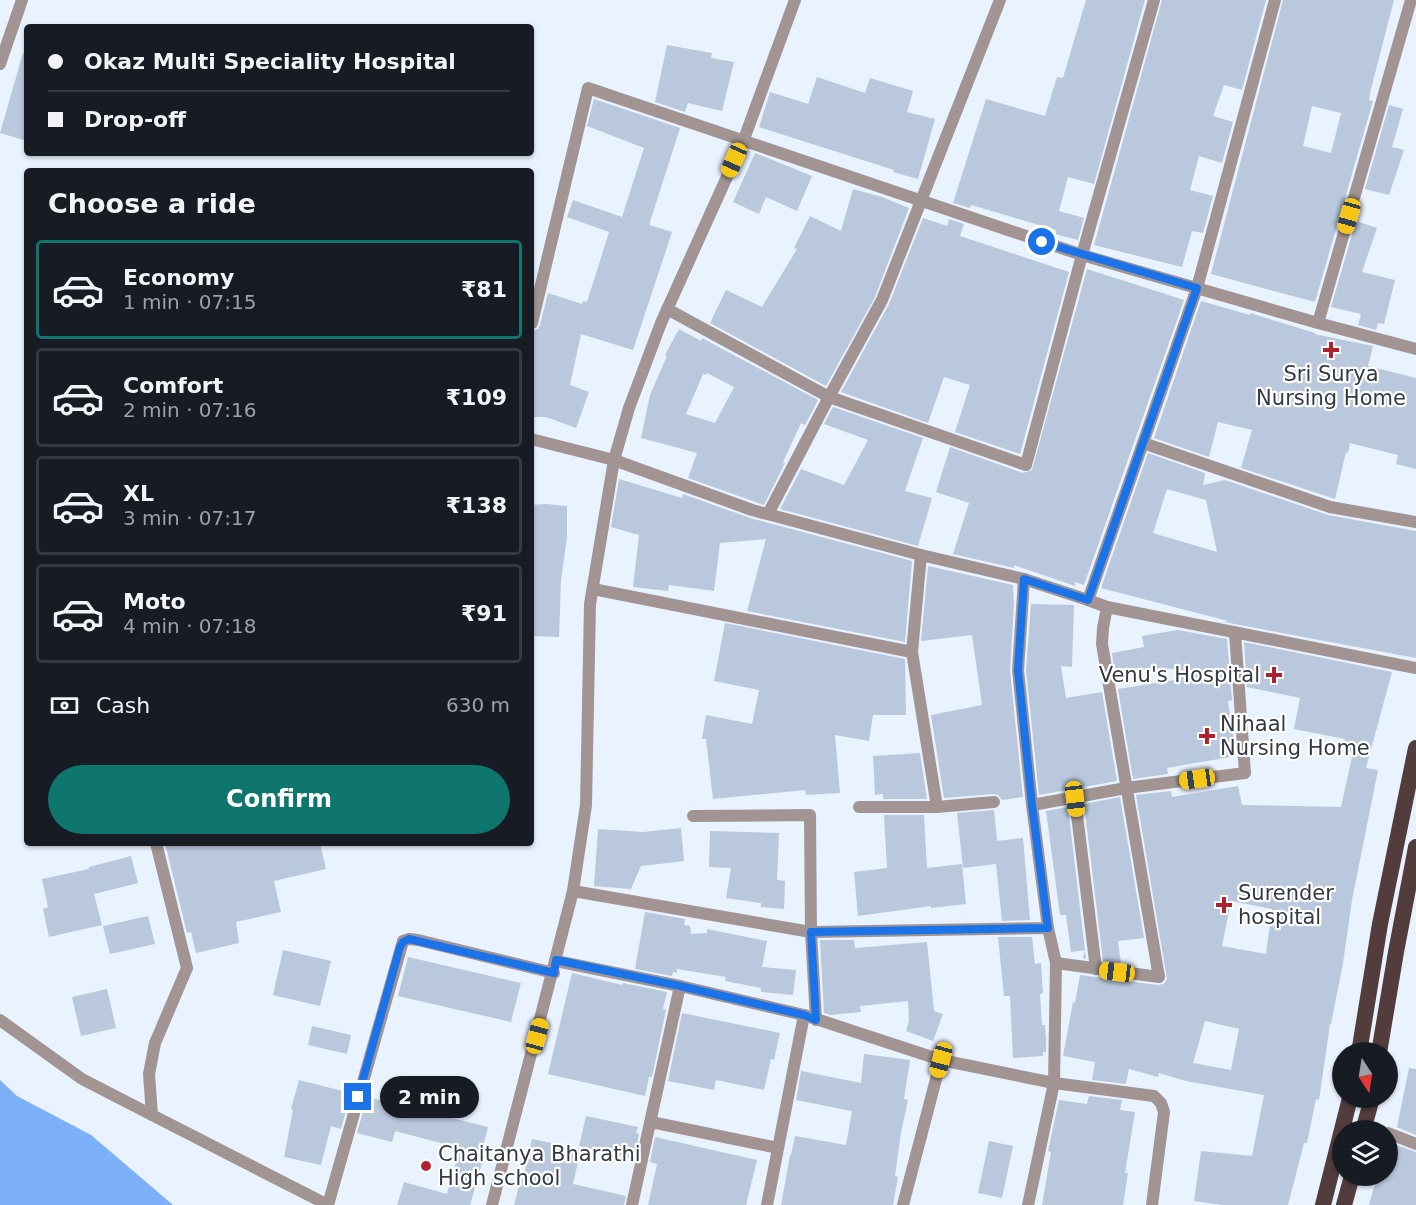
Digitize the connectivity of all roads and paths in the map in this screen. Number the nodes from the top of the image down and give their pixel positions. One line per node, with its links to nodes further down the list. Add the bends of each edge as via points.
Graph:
1 (22, 0): 7 (street)
2 (795, 0): 8 (street)
3 (1000, 0): 9 (street)
4 (1154, 0): 10 (street)
5 (1275, 0): 11 (street)
6 (1411, 0): 14 (street)
7 (0, 64)
8 (744, 139): 9 (street); 12 (street); 13 (street, via 588,88)
9 (922, 202): 10 (street); 16 (street, via 882,300)
10 (1082, 255): 11 (street); 16 (street, via 1026,465)
11 (1197, 288): 14 (street); 18 (street)
12 (667, 309): 16 (street); 19 (street, via 629,408)
13 (534, 315)
14 (1318, 323): 15 (street)
15 (1416, 349)
16 (829, 397): 20 (street)
17 (534, 441): 19 (street)
18 (1143, 443): 21 (street, via 1330,507); 25 (street)
19 (614, 460): 20 (street); 24 (street)
20 (768, 514): 22 (street)
21 (1416, 522)
22 (921, 555): 23 (street); 28 (street)
23 (1024, 579): 25 (street); 34 (street, via 1018,670)
24 (593, 589): 28 (street); 40 (street, via 588,626 586,805)
25 (1088, 600): 26 (street)
26 (1107, 607): 27 (street); 31 (street, via 1102,644)
27 (1235, 633): 29 (street); 31 (street, via 1245,773)
28 (912, 652): 36 (street)
29 (1416, 668)
30 (1416, 748): 49 (highway)
31 (1126, 788): 32 (street); 45 (street, via 1159,977)
32 (1075, 799): 34 (street); 45 (street)
33 (994, 802): 36 (street)
34 (1032, 805): 41 (street)
35 (860, 807): 36 (street)
36 (937, 807)
37 (693, 816): 42 (street, via 810,815)
38 (157, 846): 54 (street, via 187,968 155,1042 149,1074)
39 (1416, 847): 50 (highway)
40 (573, 891): 42 (street); 44 (street)
41 (1048, 928): 42 (street); 43 (street)
42 (811, 932): 47 (street)
43 (1056, 963): 45 (street); 52 (street)
44 (555, 967): 46 (street); 60 (street, via 418,940 403,942); 61 (street)
45 (1096, 969)
46 (680, 986): 47 (street); 55 (street)
47 (810, 1017): 51 (street); 58 (street)
48 (0, 1020): 54 (street, via 82,1079)
49 (1361, 1042)
50 (1381, 1042)
51 (941, 1060): 52 (street); 64 (street)
52 (1054, 1083): 65 (street); 66 (street, via 1154,1096 1161,1103 1164,1112)
53 (1347, 1108): 67 (highway)
54 (152, 1115): 60 (street)
55 (651, 1122): 58 (street); 62 (street)
56 (1398, 1137): 57 (street)
57 (1416, 1144)
58 (778, 1148): 63 (street)
59 (1349, 1186): 68 (highway)
60 (328, 1205)
61 (492, 1205)
62 (632, 1205)
63 (767, 1205)
64 (903, 1205)
65 (1028, 1205)
66 (1152, 1205)
67 (1323, 1205)
68 (1344, 1205)

